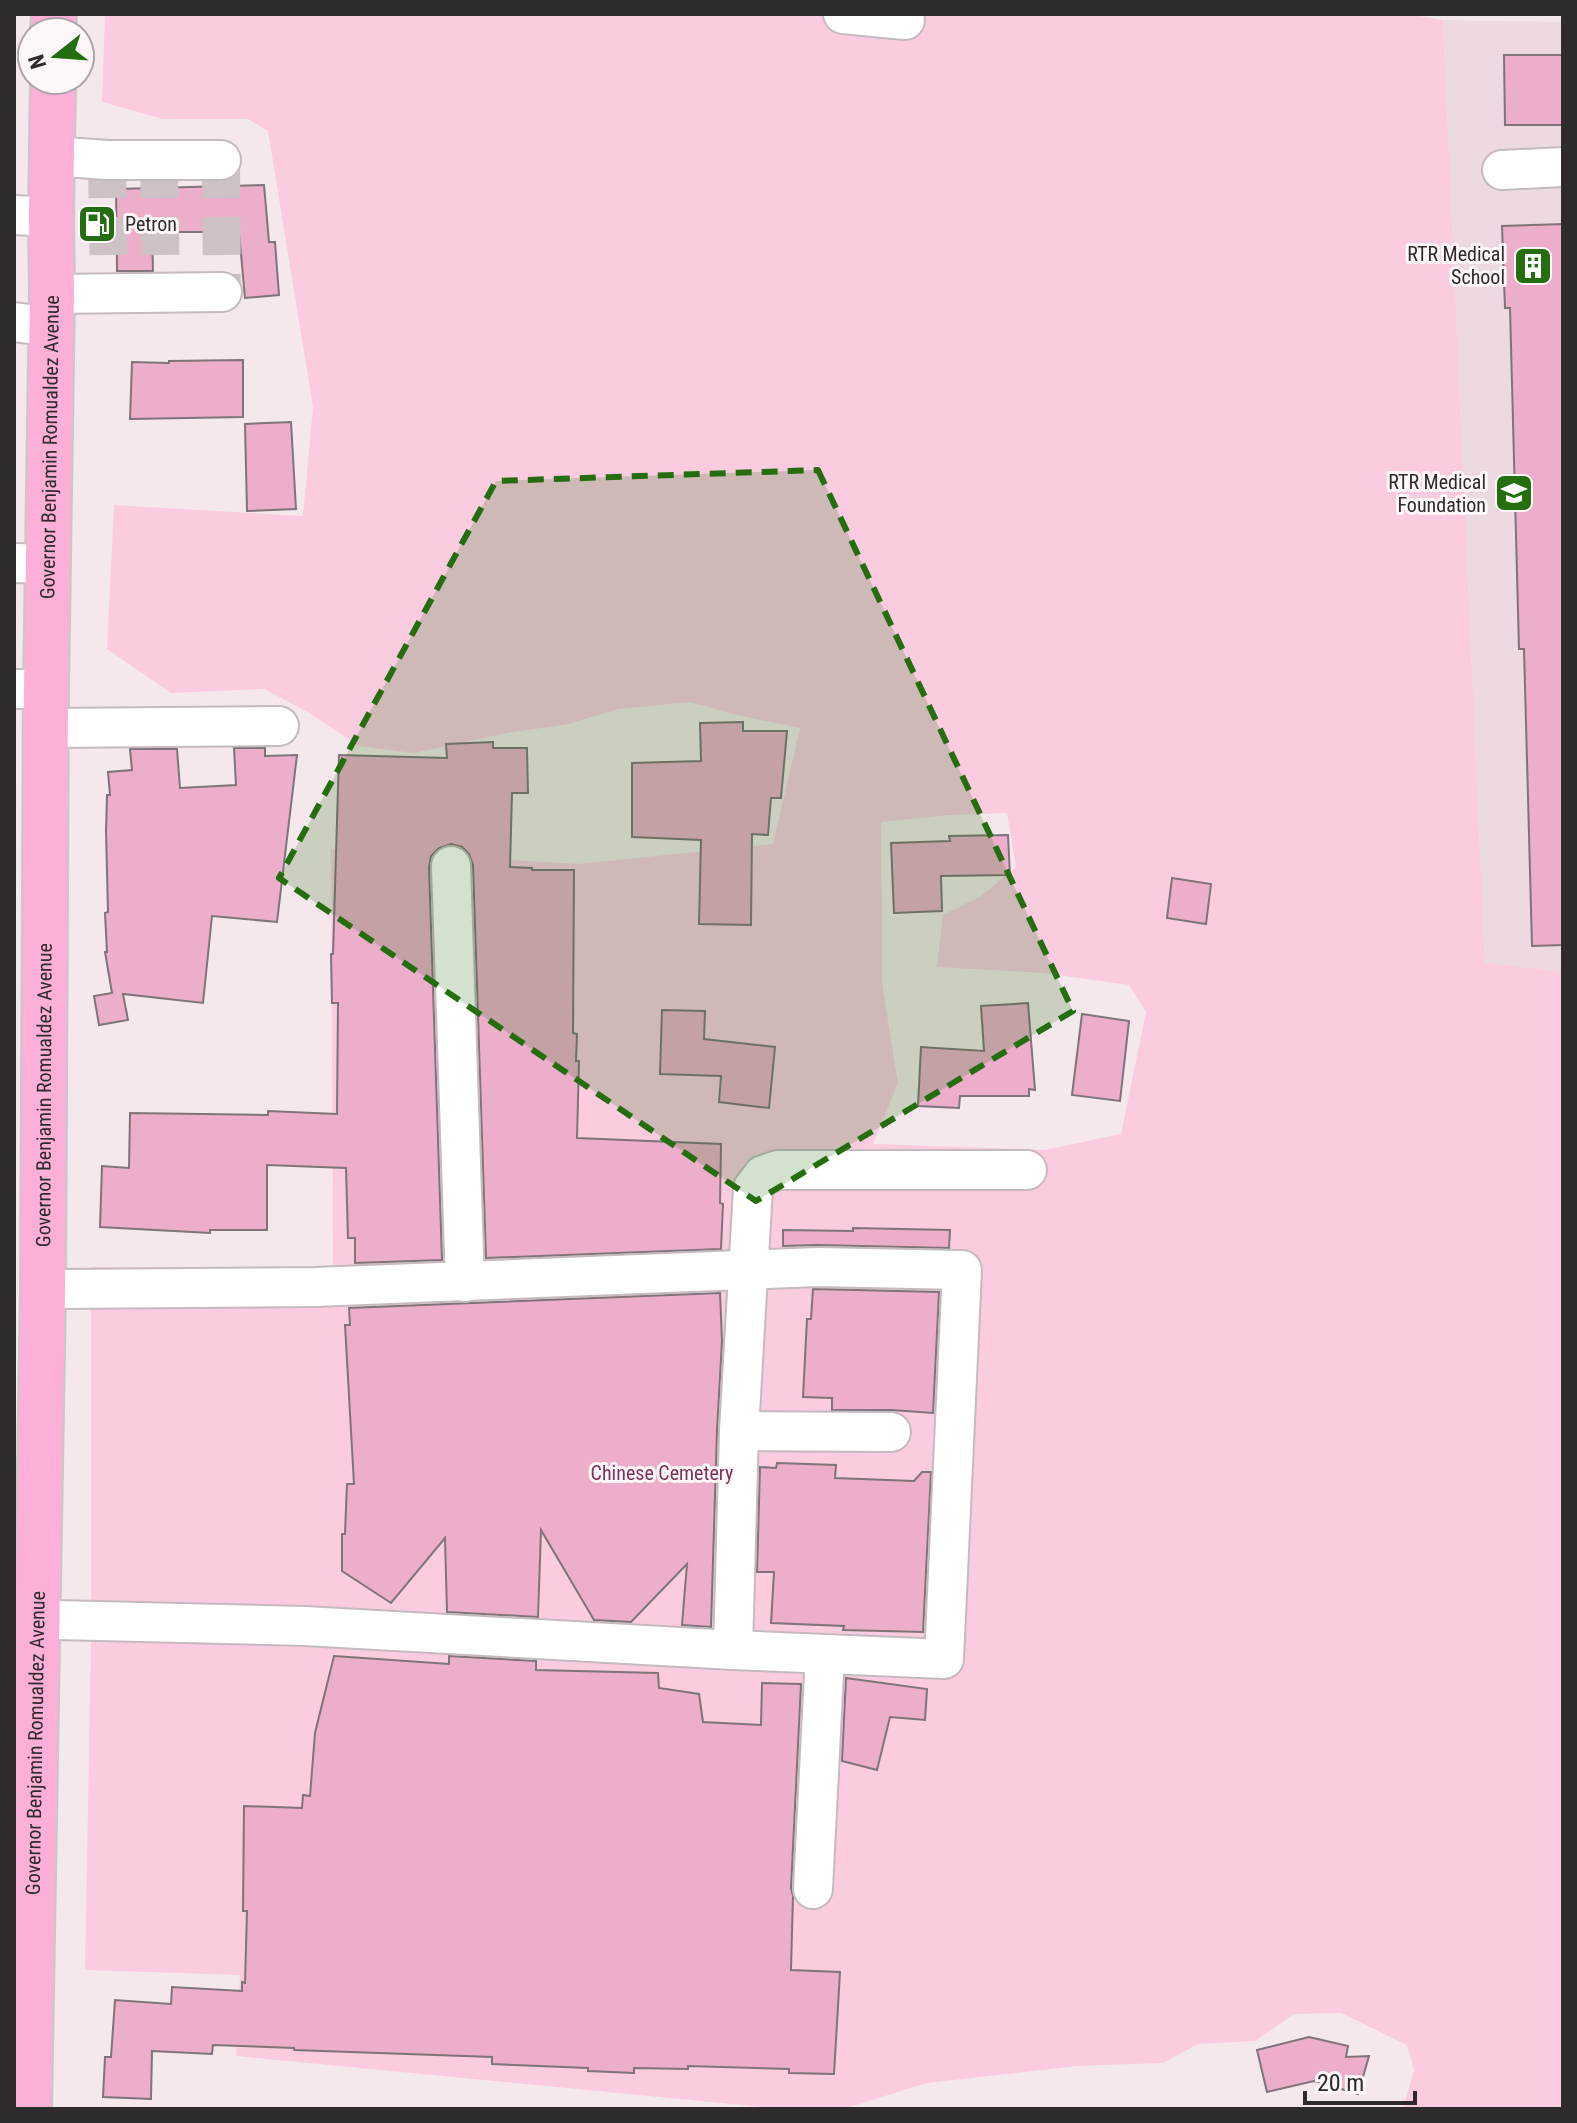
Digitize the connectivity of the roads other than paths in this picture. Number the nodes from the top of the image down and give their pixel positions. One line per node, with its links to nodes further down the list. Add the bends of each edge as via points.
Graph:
1 (843, 14): 2 (street)
2 (905, 20)
3 (53, 96): 4 (main road, Governor Benjamin Romualdez Avenue)
4 (52, 156): 5 (street); 8 (main road, Governor Benjamin Romualdez Avenue)
5 (221, 160)
6 (1563, 167): 7 (street)
7 (1502, 170)
8 (32, 216): 10 (main road, Governor Benjamin Romualdez Avenue)
9 (222, 292): 10 (street)
10 (39, 314): 11 (main road, Governor Benjamin Romualdez Avenue)
11 (31, 563): 12 (main road, Governor Benjamin Romualdez Avenue)
12 (36, 702): 13 (street); 18 (main road, Governor Benjamin Romualdez Avenue)
13 (279, 726)
14 (451, 866): 17 (street)
15 (1027, 1170): 16 (street, via 778,1170 763,1175 753,1188)
16 (750, 1270): 17 (street); 19 (street); 23 (street, via 962,1270 944,1659)
17 (465, 1282): 18 (street)
18 (43, 1291): 21 (main road, Governor Benjamin Romualdez Avenue)
19 (739, 1431): 20 (street); 22 (street)
20 (891, 1432)
21 (26, 1619): 22 (street, via 305,1626); 25 (main road, Governor Benjamin Romualdez Avenue)
22 (733, 1650): 23 (street)
23 (825, 1654): 24 (street)
24 (813, 1889)
25 (29, 2109)

